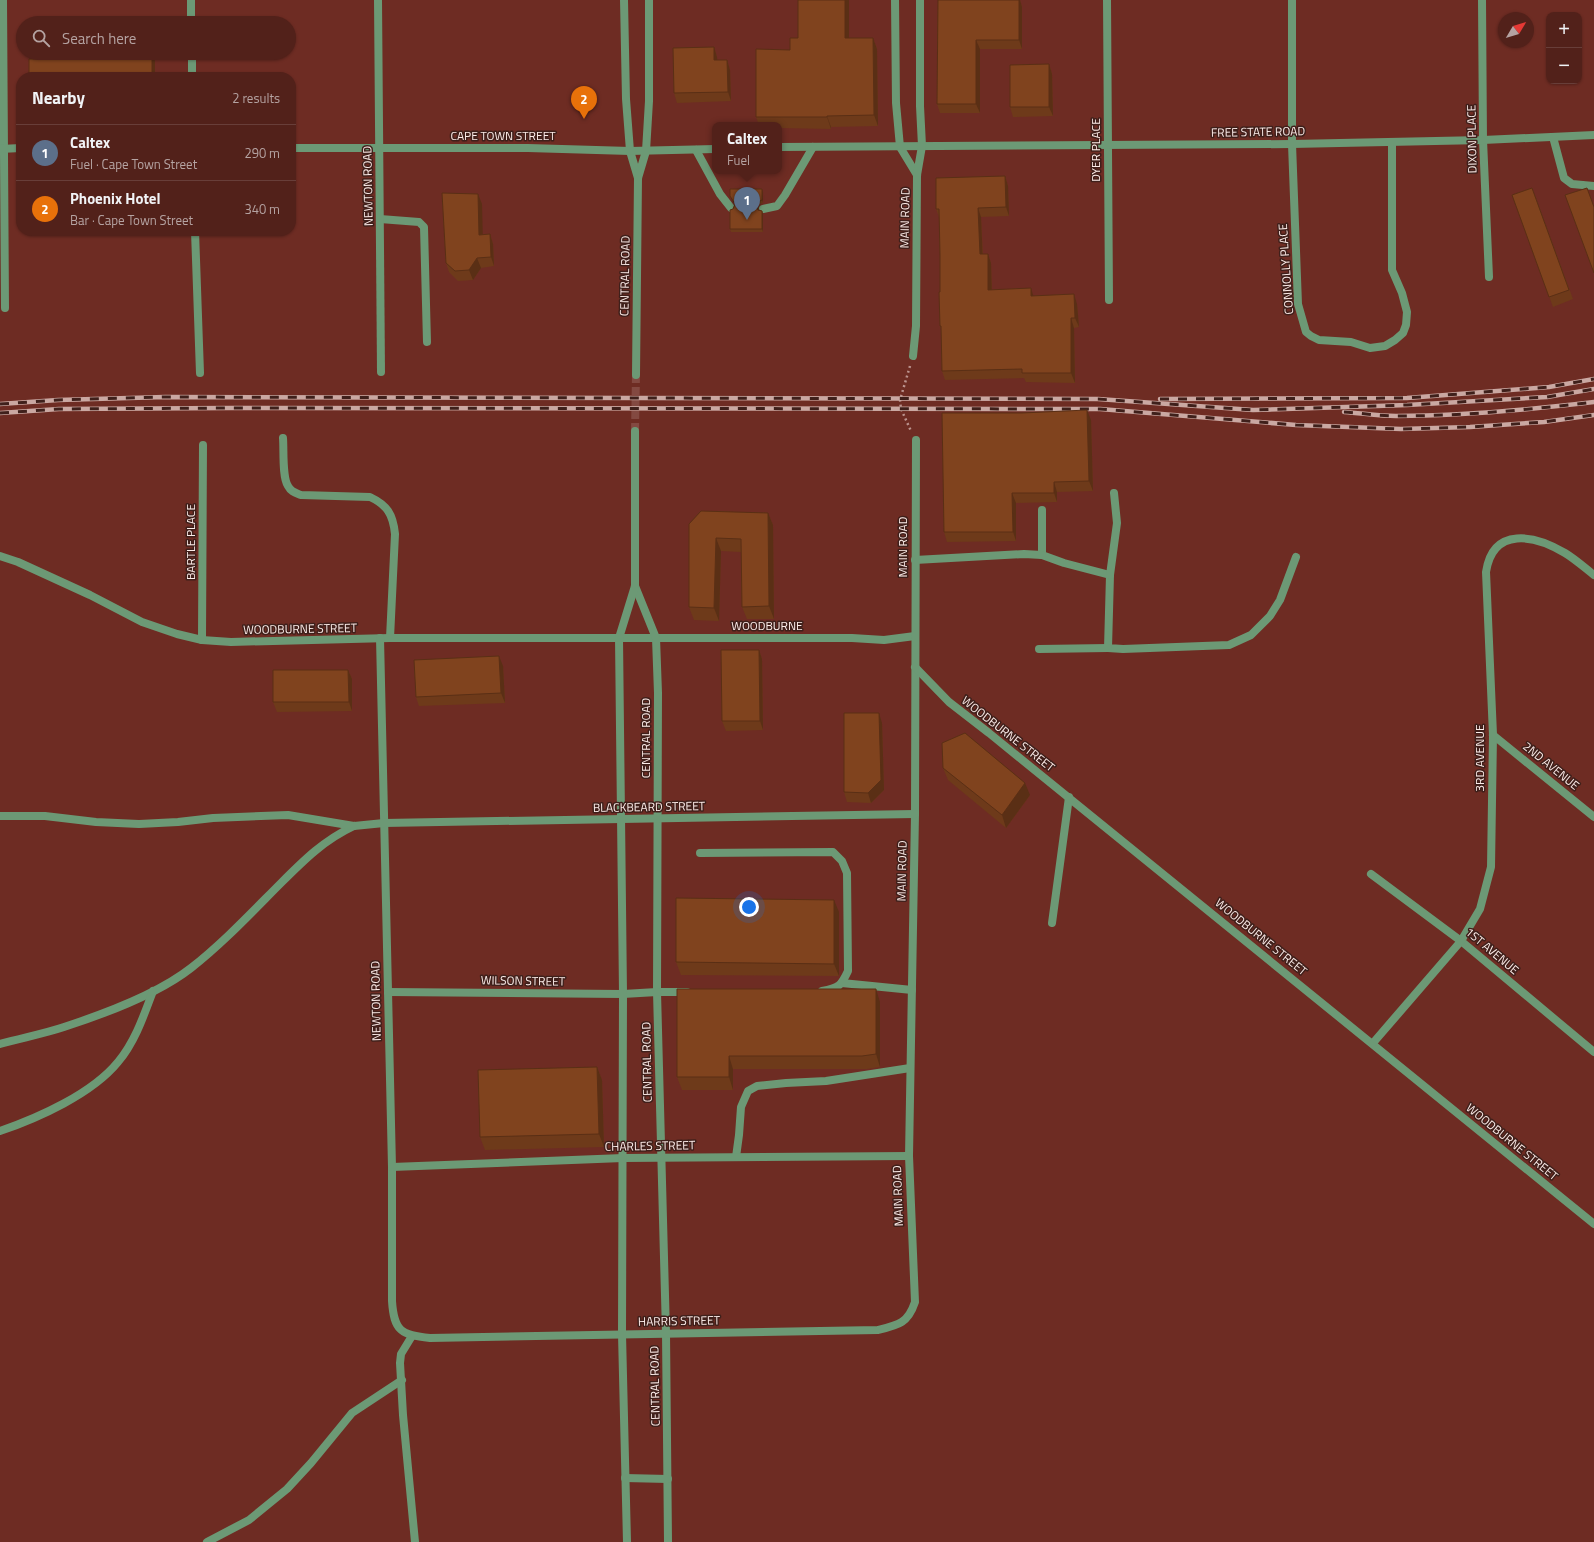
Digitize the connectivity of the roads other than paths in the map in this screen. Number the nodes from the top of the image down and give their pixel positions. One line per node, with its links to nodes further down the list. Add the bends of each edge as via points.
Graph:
1 (3, 0): 27 (street)
2 (191, 0): 11 (street)
3 (378, 0): 25 (street, NEWTON ROAD)
4 (624, 0): 30 (street, CENTRAL ROAD)
5 (649, 0): 31 (street, CENTRAL ROAD, via 649,101)
6 (895, 0): 22 (street, MAIN ROAD, via 896,103)
7 (920, 0): 21 (street, MAIN ROAD)
8 (1107, 0): 19 (street, DYER PLACE)
9 (1292, 0): 18 (street, CONNOLLY PLACE)
10 (1482, 0): 16 (street, DIXON PLACE)
11 (192, 16)
12 (192, 60): 13 (street)
13 (192, 72)
14 (1594, 135): 15 (street, FREE STATE ROAD)
15 (1553, 137): 16 (street, FREE STATE ROAD); 34 (street, via 1564,178 1572,184)
16 (1483, 140): 17 (street, FREE STATE ROAD); 39 (street, DIXON PLACE)
17 (1392, 142): 18 (street, FREE STATE ROAD); 18 (street, CONNOLLY PLACE, via 1392,270 1408,312 1403,332 1395,340 1385,346 1370,348 1350,342 1319,340 1306,332 1298,304)
18 (1292, 144): 19 (street, FREE STATE ROAD)
19 (1108, 145): 21 (street, FREE STATE ROAD); 40 (street, DYER PLACE)
20 (813, 146): 22 (street); 26 (street); 36 (street, via 777,206)
21 (922, 146): 22 (street, FREE STATE ROAD); 32 (street, MAIN ROAD)
22 (900, 147): 32 (street, MAIN ROAD)
23 (16, 148): 27 (street)
24 (296, 148): 25 (street, CAPE TOWN STREET)
25 (379, 148): 30 (street, CAPE TOWN STREET); 37 (street, NEWTON ROAD)
26 (782, 148)
27 (2, 149): 41 (street)
28 (712, 149): 29 (street, CAPE TOWN STREET)
29 (696, 150): 31 (street, CAPE TOWN STREET); 35 (street, via 720,194)
30 (630, 151): 31 (street, CAPE TOWN STREET); 33 (street, CENTRAL ROAD)
31 (646, 151): 33 (street, CENTRAL ROAD)
32 (917, 176): 43 (street, MAIN ROAD, via 916,326)
33 (638, 178): 46 (street, CENTRAL ROAD)
34 (1594, 186)
35 (731, 208)
36 (763, 209)
37 (380, 219): 42 (street, via 419,222 424,227); 44 (street, NEWTON ROAD)
38 (195, 236): 45 (street)
39 (1489, 277)
40 (1109, 300)
41 (5, 308)
42 (427, 342)
43 (913, 356)
44 (382, 372)
45 (200, 373)
46 (636, 375)
47 (635, 431): 59 (street, CENTRAL ROAD)
48 (283, 438): 62 (street, via 287,486 295,493 370,497 387,509 393,521 395,534)
49 (916, 440): 56 (street, MAIN ROAD)
50 (203, 445): 65 (street, BARTLE PLACE)
51 (1114, 493): 57 (street, via 1117,522)
52 (1042, 510): 53 (street)
53 (1042, 555): 56 (street); 57 (street)
54 (0, 556): 65 (street, WOODBURNE STREET, via 90,595 142,622)
55 (1296, 558): 66 (street, via 1280,600 1270,616 1251,635 1229,645)
56 (915, 560): 60 (street, MAIN ROAD)
57 (1110, 575): 66 (street)
58 (1594, 575): 69 (street, 3RD AVENUE, via 1566,553 1538,540 1510,539 1494,548 1487,561 1486,572)
59 (635, 586): 63 (street, CENTRAL ROAD); 64 (street, CENTRAL ROAD)
60 (915, 636): 64 (street, WOODBURNE, via 884,640); 68 (street, MAIN ROAD)
61 (380, 638): 62 (street, WOODBURNE STREET); 65 (street, WOODBURNE STREET, via 231,642); 76 (street, NEWTON ROAD)
62 (390, 638): 63 (street, WOODBURNE STREET)
63 (619, 638): 64 (street, WOODBURNE); 75 (street, CENTRAL ROAD)
64 (656, 638): 74 (street, CENTRAL ROAD)
65 (202, 640)
66 (1108, 648): 67 (street)
67 (1039, 649)
68 (915, 667): 70 (street, WOODBURNE STREET, via 949,702); 71 (street, MAIN ROAD)
69 (1493, 735): 73 (street, 2ND AVENUE); 81 (street, 3RD AVENUE, via 1491,867 1480,909)
70 (1069, 797): 80 (street); 90 (street, WOODBURNE STREET)
71 (915, 814): 74 (street, BLACKBEARD STREET); 83 (street, MAIN ROAD)
72 (0, 816): 77 (street, via 45,816 138,824 220,817 288,815)
73 (1594, 817)
74 (658, 819): 75 (street, BLACKBEARD STREET); 86 (street, CENTRAL ROAD)
75 (620, 820): 76 (street, BLACKBEARD STREET); 89 (street, CENTRAL ROAD)
76 (384, 823): 77 (street, BLACKBEARD STREET); 85 (street, NEWTON ROAD)
77 (354, 826): 84 (street, via 338,833 315,849 214,950 189,970)
78 (700, 853): 82 (street, via 833,852 847,873 848,970)
79 (1371, 874): 81 (street, 1ST AVENUE)
80 (1052, 923)
81 (1461, 941): 90 (street, 3RD AVENUE); 92 (street, 1ST AVENUE)
82 (842, 983): 83 (street); 88 (street, via 832,989)
83 (912, 990): 93 (street, MAIN ROAD)
84 (153, 991): 91 (street, via 64,1027); 94 (street, via 132,1041 109,1072 92,1087 70,1100)
85 (388, 992): 89 (street, WILSON STREET); 99 (street, NEWTON ROAD)
86 (658, 992): 87 (street, WILSON STREET); 89 (street, WILSON STREET); 96 (street, CENTRAL ROAD)
87 (696, 992)
88 (810, 992)
89 (623, 994): 98 (street, CENTRAL ROAD)
90 (1373, 1043): 100 (street, WOODBURNE STREET)
91 (0, 1044)
92 (1594, 1052)
93 (910, 1068): 95 (street, MAIN ROAD); 97 (street, via 826,1081 757,1086 748,1091 741,1107)
94 (0, 1131)
95 (909, 1156): 97 (street, CHARLES STREET); 101 (street, MAIN ROAD)
96 (661, 1157): 97 (street, CHARLES STREET); 98 (street, CHARLES STREET); 102 (street, CENTRAL ROAD)
97 (736, 1157)
98 (623, 1158): 99 (street, CHARLES STREET); 103 (street, CENTRAL ROAD)
99 (392, 1167): 104 (street, NEWTON ROAD, via 393,1314 402,1332)
100 (1594, 1224)
101 (915, 1302): 102 (street, HARRIS STREET, via 911,1313 904,1321 878,1330)
102 (666, 1333): 103 (street, HARRIS STREET); 107 (street, CENTRAL ROAD)
103 (622, 1334): 104 (street, HARRIS STREET, via 430,1338); 106 (street, CENTRAL ROAD)
104 (412, 1336): 105 (street, via 401,1354)
105 (402, 1380): 108 (street, via 352,1413 287,1489 248,1520); 109 (street)
106 (625, 1478): 107 (street); 110 (street, CENTRAL ROAD)
107 (668, 1479): 111 (street, CENTRAL ROAD)
108 (207, 1542)
109 (415, 1542)
110 (627, 1542)
111 (668, 1542)

